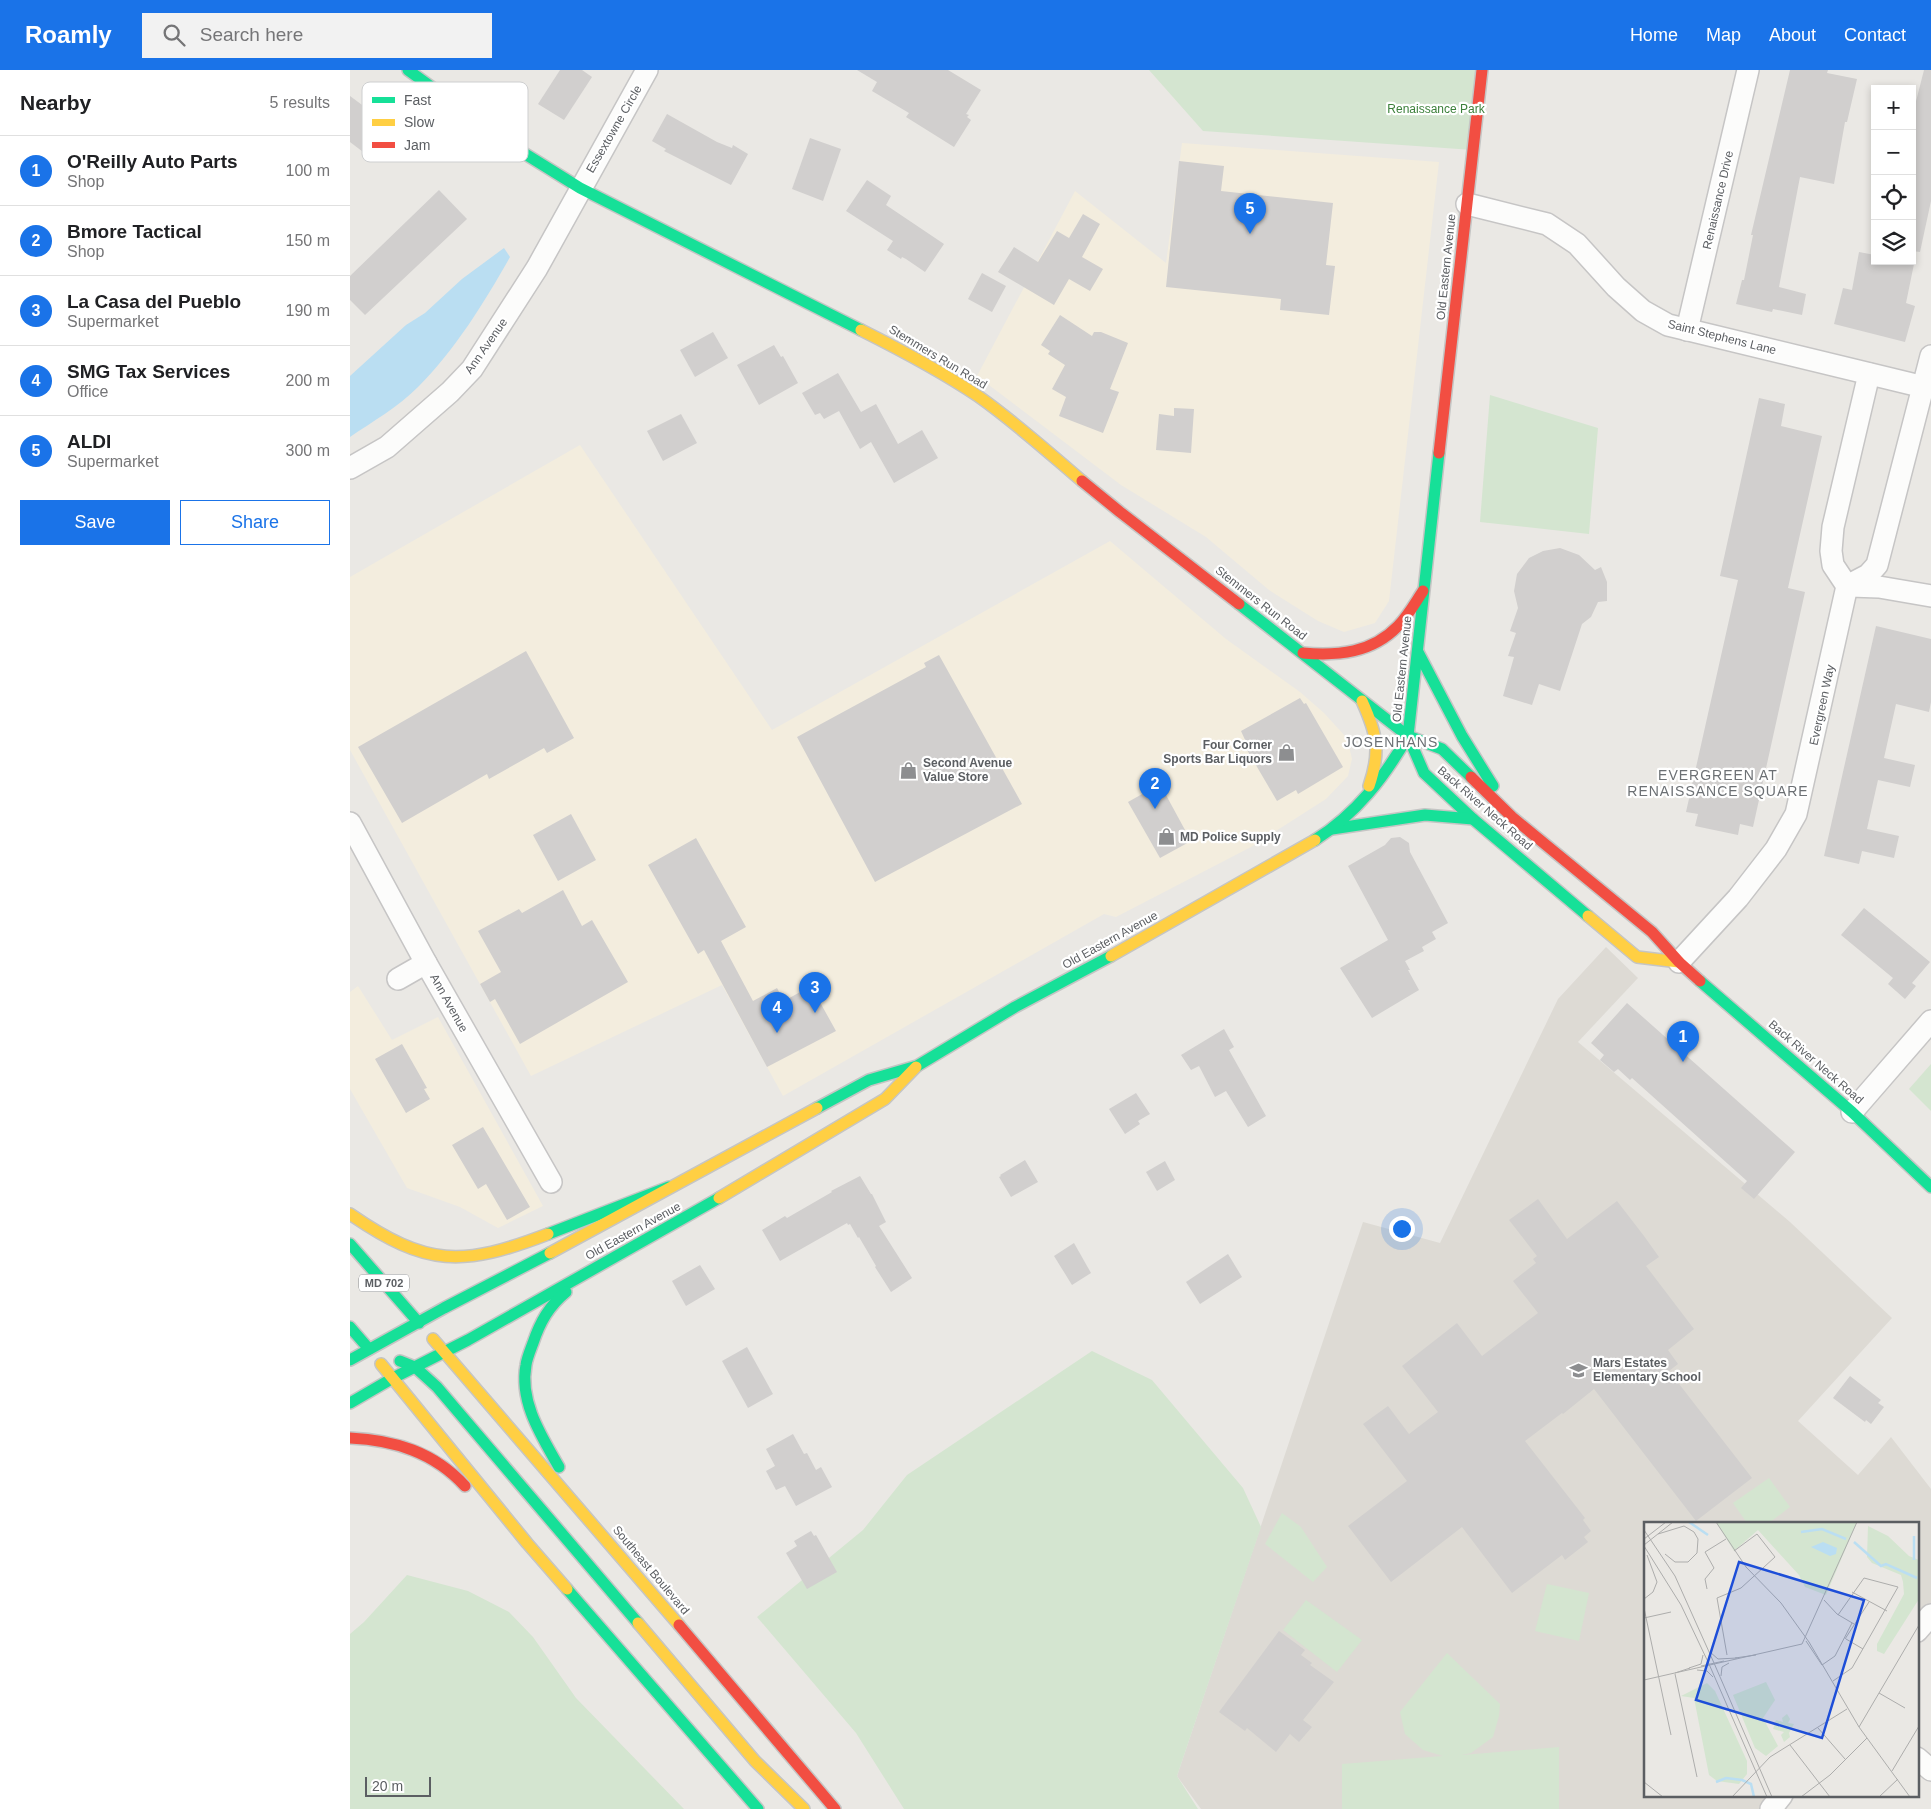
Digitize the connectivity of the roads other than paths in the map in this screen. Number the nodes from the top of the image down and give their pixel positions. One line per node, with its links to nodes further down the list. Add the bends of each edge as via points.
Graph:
1 (408, 70): 5 (main road, Stemmers Run Road)
2 (647, 70): 7 (street, Essextowne Circle)
3 (1482, 70): 8 (main road, Old Eastern Avenue)
4 (1748, 70): 9 (street, Renaissance Drive)
5 (425, 82)
6 (528, 156): 7 (main road, Stemmers Run Road)
7 (580, 188): 13 (street, Ann Avenue, via 537,268 472,369 387,447); 18 (main road, Stemmers Run Road, via 888,343 979,396 1138,527)
8 (1466, 204): 9 (street, Saint Stephens Lane, via 1547,224 1577,244 1616,287 1643,310 1668,325); 15 (main road, Old Eastern Avenue)
9 (1687, 330): 11 (street, Saint Stephens Lane)
10 (1931, 356): 12 (street)
11 (1869, 374): 12 (street, Saint Stephens Lane); 14 (street, via 1833,527 1833,565)
12 (1924, 387): 14 (street, via 1877,565 1868,575)
13 (350, 468)
14 (1847, 586): 16 (street, via 1879,587); 26 (street, Evergreen Way, via 1796,814 1776,850 1738,898)
15 (1424, 590): 17 (main road, Old Eastern Avenue); 18 (main road, via 1394,630 1374,645 1351,653 1322,656)
16 (1931, 596)
17 (1418, 652): 20 (main road, Old Eastern Avenue); 22 (main road, via 1462,736)
18 (1302, 653): 19 (main road, Stemmers Run Road)
19 (1362, 700): 20 (main road, Stemmers Run Road); 21 (main road, via 1376,731 1378,750 1375,771)
20 (1408, 736): 21 (main road, Old Eastern Avenue); 22 (main road, Back River Neck Road, via 1442,750); 23 (main road, Back River Neck Road, via 1424,773)
21 (1365, 798): 25 (main road, Old Eastern Avenue)
22 (1512, 817): 26 (main road, Back River Neck Road, via 1652,932)
23 (1473, 819): 25 (main road, via 1425,814); 26 (main road, Back River Neck Road, via 1637,957)
24 (350, 823): 27 (street, Ann Avenue)
25 (1332, 829): 30 (main road, Old Eastern Avenue, via 1110,957 1015,1007)
26 (1679, 962): 31 (main road, Back River Neck Road)
27 (426, 963): 28 (street); 32 (street, Ann Avenue)
28 (398, 980)
29 (1931, 1021): 31 (street)
30 (917, 1066): 33 (main road, Old Eastern Avenue, via 869,1080); 37 (main road, Old Eastern Avenue, via 885,1099)
31 (1852, 1112): 34 (main road, Back River Neck Road)
32 (551, 1182)
33 (669, 1186): 35 (main road, via 516,1245 487,1254 457,1257 421,1252 395,1243); 38 (main road, Old Eastern Avenue, via 585,1235)
34 (1931, 1187)
35 (350, 1214)
36 (350, 1244): 38 (main road, MD 702)
37 (602, 1264): 41 (main road, Old Eastern Avenue); 47 (main road, via 550,1305 525,1369 526,1393 537,1427)
38 (419, 1323): 40 (main road, Old Eastern Avenue); 41 (main road, MD 702)
39 (350, 1327): 40 (main road)
40 (369, 1349): 42 (main road, Old Eastern Avenue); 43 (main road); 44 (main road)
41 (444, 1352): 43 (main road, Old Eastern Avenue); 47 (main road, Southeast Boulevard / MD 702)
42 (350, 1360)
43 (415, 1367): 44 (main road, Old Eastern Avenue); 55 (main road, via 437,1387 755,1761)
44 (393, 1378): 45 (main road, Old Eastern Avenue); 48 (main road)
45 (350, 1403)
46 (350, 1438): 48 (main road, via 373,1438 399,1445 444,1466)
47 (582, 1510): 56 (main road, Southeast Boulevard / MD 702)
48 (527, 1543): 54 (main road)
49 (1931, 1615): 50 (street)
50 (1918, 1631)
51 (1918, 1759): 52 (street)
52 (1931, 1770)
53 (1781, 1796): 57 (street)
54 (758, 1809)
55 (804, 1809)
56 (835, 1809)
57 (1771, 1809)

